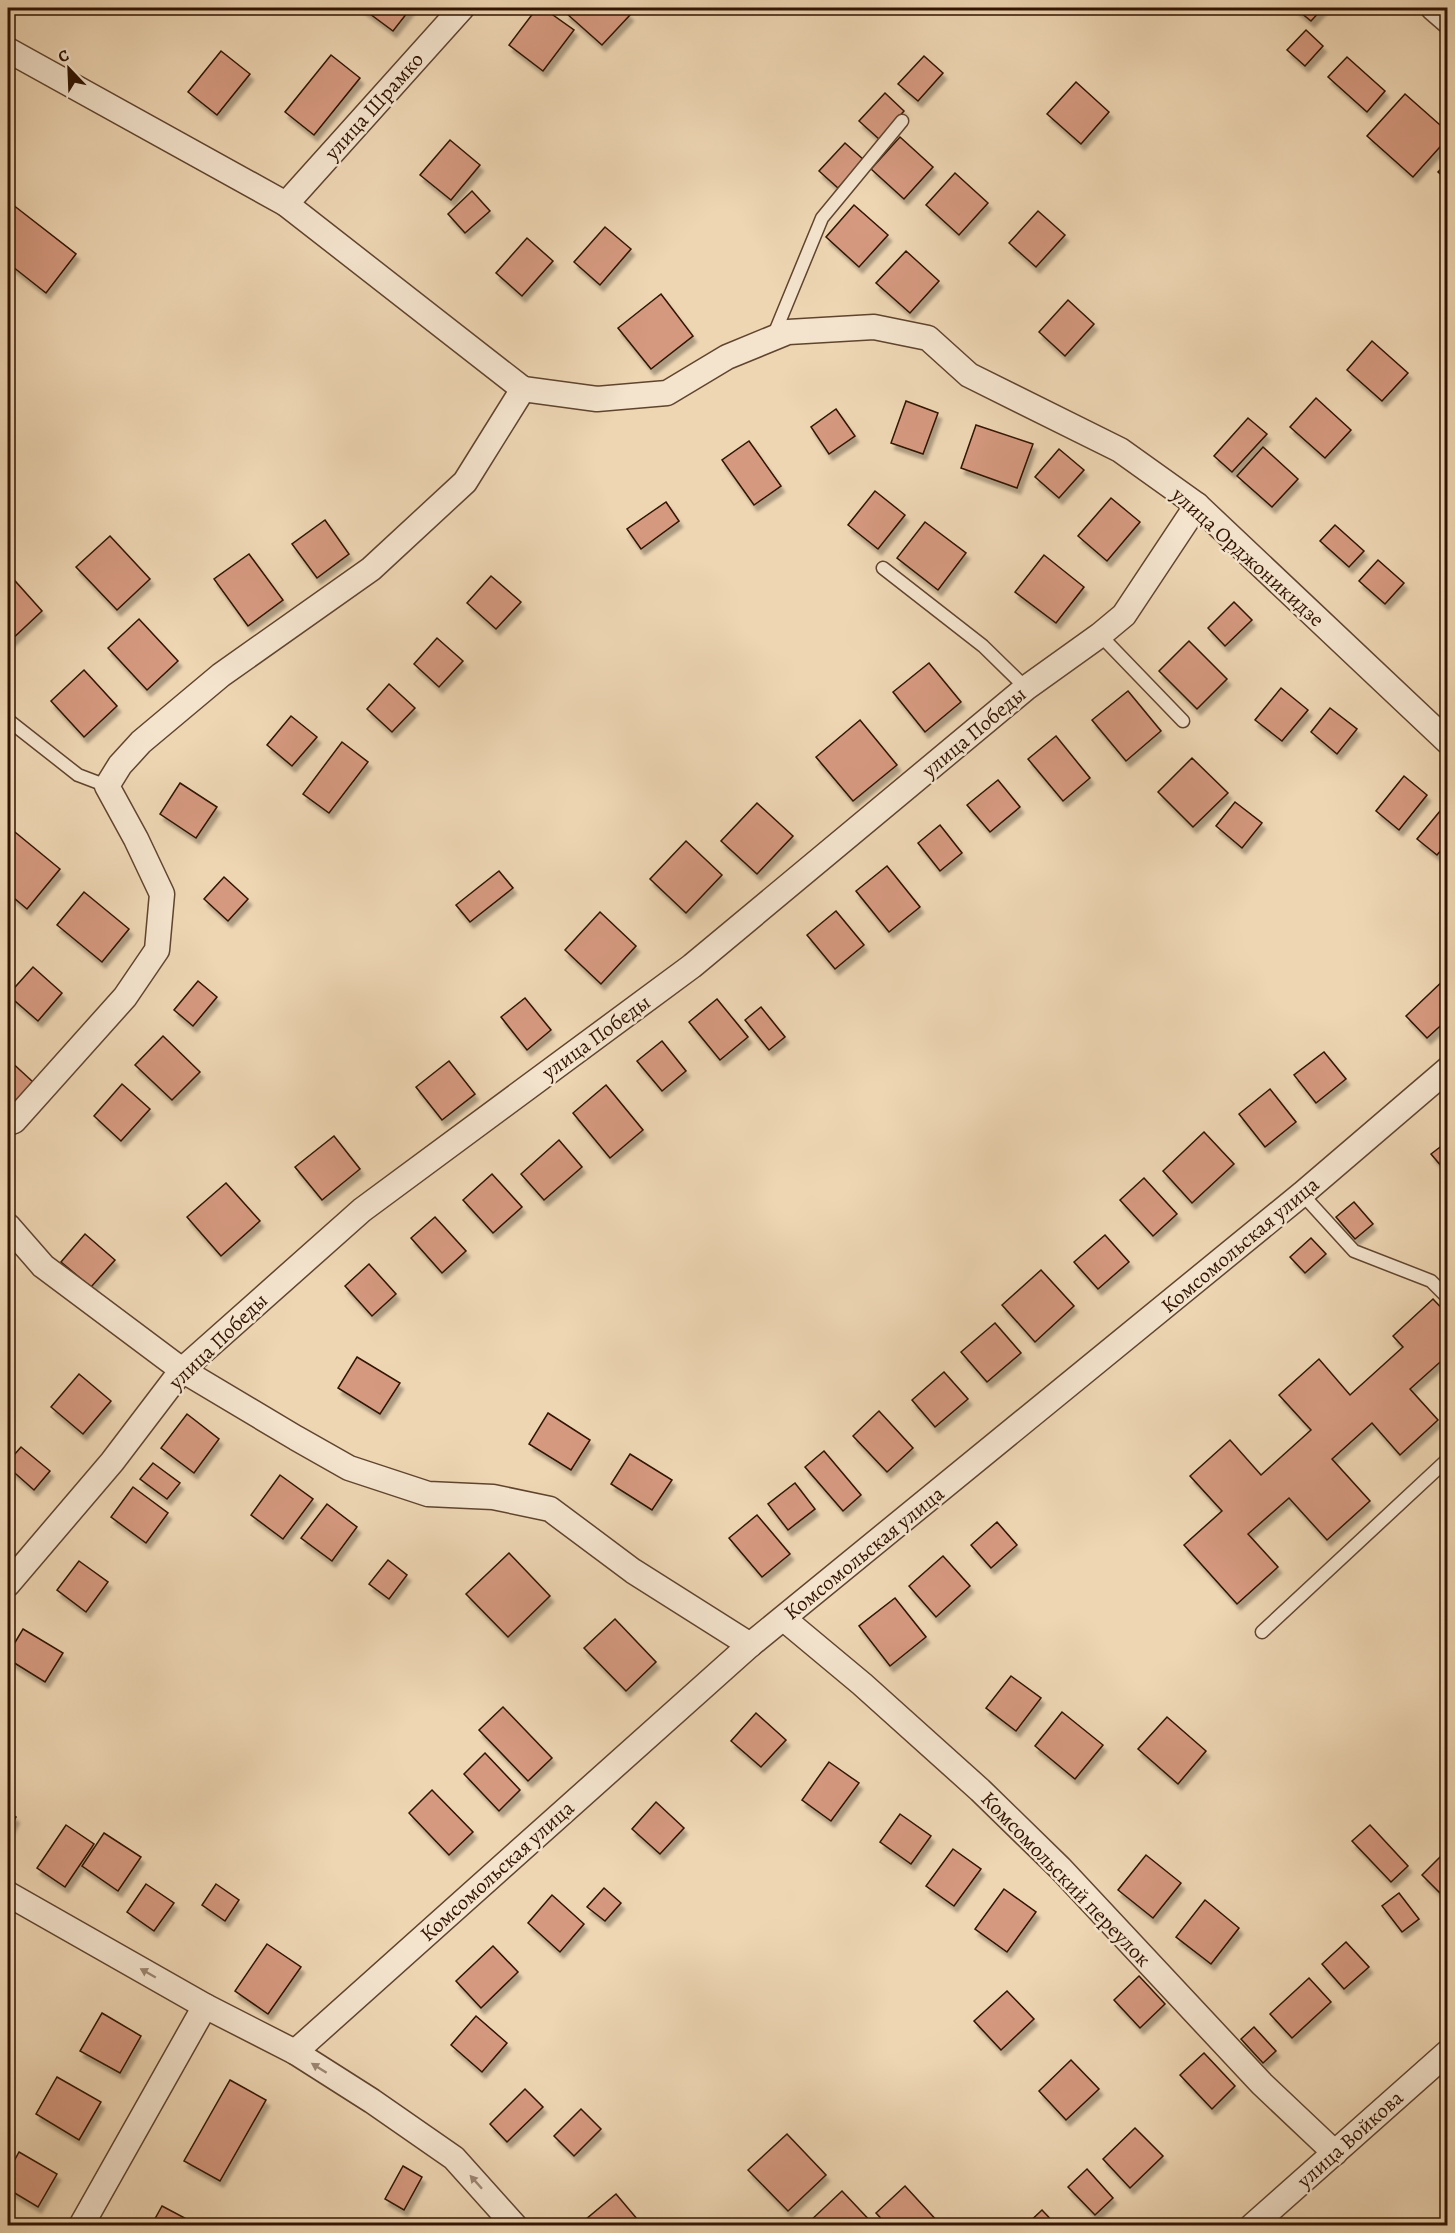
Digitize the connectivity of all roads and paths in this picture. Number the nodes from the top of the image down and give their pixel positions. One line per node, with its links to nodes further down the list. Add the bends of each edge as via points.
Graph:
1 (462, 8): 6 (street, улица Шрамко)
2 (1433, 8): 3 (street)
3 (1448, 21)
4 (8, 50): 6 (street)
5 (902, 121): 7 (lane, via 822,218)
6 (286, 204): 8 (street)
7 (772, 338): 8 (street, улица Орджоникидзе, via 728,357 667,393 597,399); 9 (street, улица Орджоникидзе, via 788,332 874,327 928,338 969,375 1120,450)
8 (524, 388): 16 (street, via 465,482 371,569 221,675 141,742)
9 (1197, 505): 11 (street, улица Победы, via 1124,615); 15 (street, улица Орджоникидзе)
10 (883, 568): 12 (lane, via 983,646)
11 (1100, 635): 12 (street, улица Победы); 14 (lane)
12 (1026, 688): 22 (street, улица Победы, via 692,966 362,1210)
13 (8, 720): 16 (lane, via 78,775)
14 (1183, 721)
15 (1448, 742)
16 (107, 786): 18 (street, via 162,894 157,950 125,997 14,1121)
17 (1448, 1069): 19 (street, Комсомольская улица)
18 (8, 1123)
19 (1302, 1194): 21 (lane, via 1354,1251 1431,1281); 25 (street, Комсомольская улица)
20 (8, 1226): 22 (street, via 43,1266)
21 (1448, 1298)
22 (182, 1370): 24 (street, улица Победы, via 112,1462); 27 (street, via 349,1468 428,1494 493,1497 550,1509 633,1571)
23 (1448, 1459): 26 (lane)
24 (8, 1584)
25 (784, 1619): 27 (street, Комсомольская улица); 32 (street, Комсомольский переулок, via 980,1790 1060,1868 1262,2084)
26 (1262, 1632)
27 (750, 1645): 30 (street, Комсомольская улица)
28 (8, 1894): 29 (street, one-way to 28)
29 (205, 2006): 30 (street); 33 (street)
30 (295, 2052): 34 (street, one-way to 30, via 454,2158)
31 (1448, 2052): 32 (street, улица Войкова)
32 (1335, 2153): 35 (street, улица Войкова)
33 (81, 2226)
34 (515, 2226)
35 (1252, 2226)

